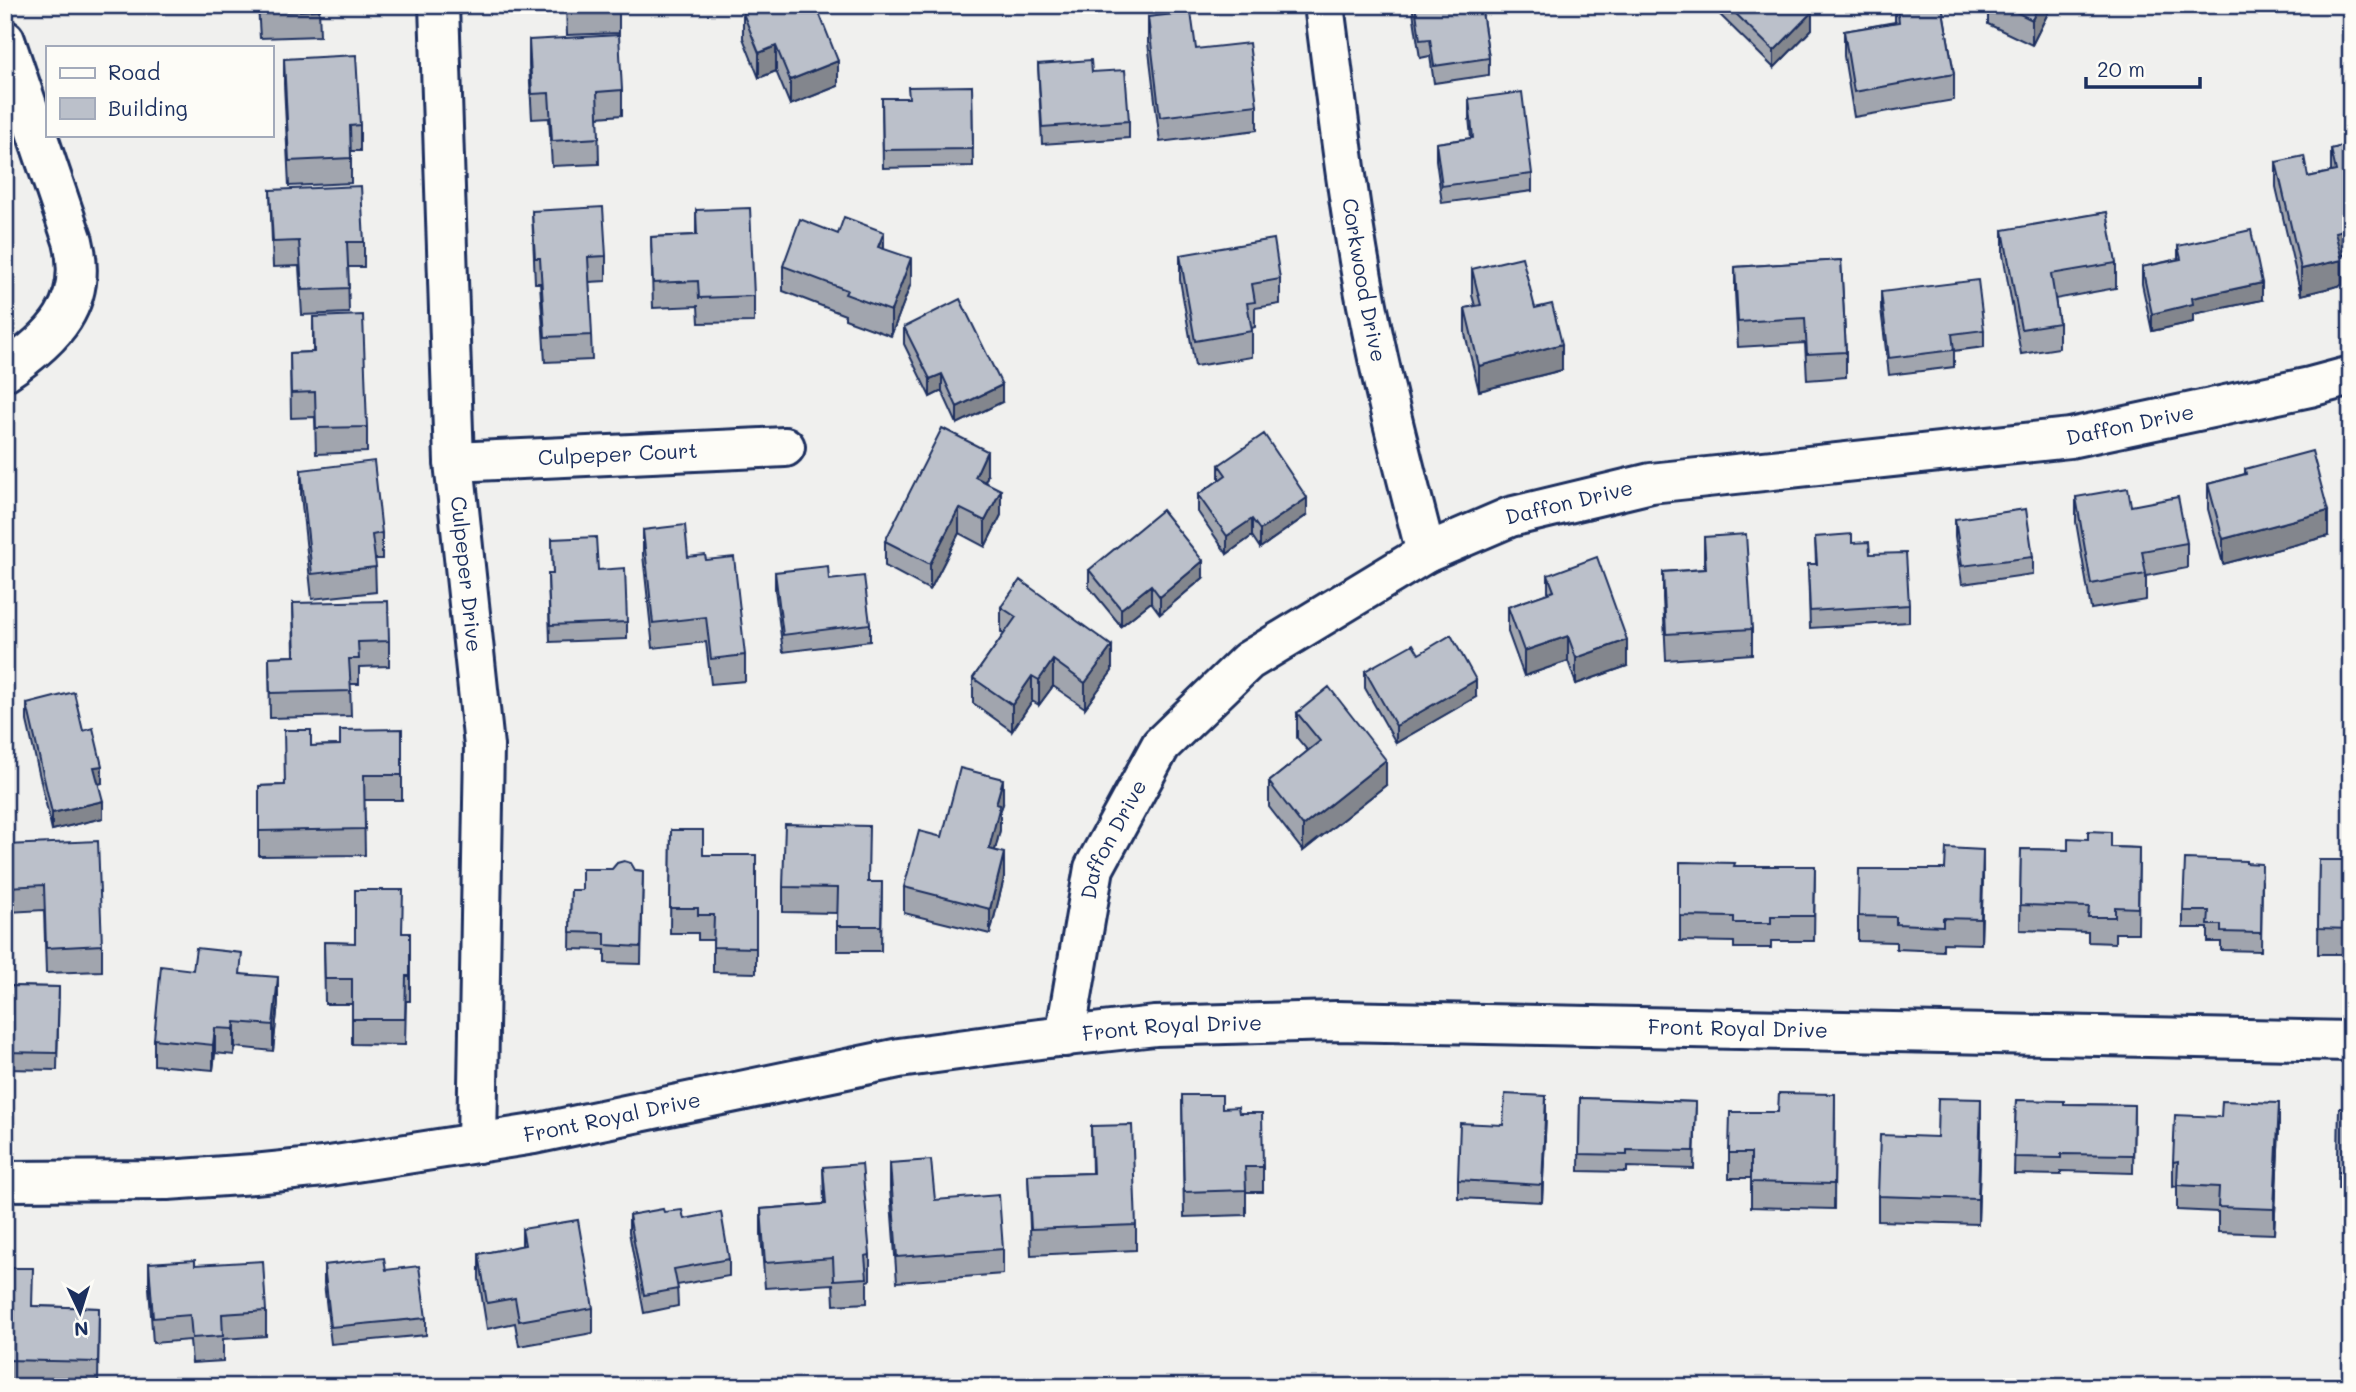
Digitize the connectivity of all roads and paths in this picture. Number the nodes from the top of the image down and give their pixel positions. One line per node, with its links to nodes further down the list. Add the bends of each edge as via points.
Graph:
1 (439, 5): 7 (street, Culpeper Drive)
2 (1324, 5): 8 (street, Corkwood Drive, via 1367,307)
3 (5, 40): 4 (street, via 76,252 75,292 59,327)
4 (5, 371)
5 (2351, 376): 8 (street, Daffon Drive, via 2070,438 1651,483 1510,517)
6 (785, 447): 7 (street, Culpeper Court)
7 (454, 461): 11 (street, Culpeper Drive, via 484,746)
8 (1426, 553): 9 (street, Daffon Drive, via 1248,660 1161,745 1094,868)
9 (1065, 1037): 10 (street, Front Royal Drive, via 1155,1026 1336,1021); 11 (street, Front Royal Drive, via 899,1058)
10 (2351, 1041)
11 (477, 1143): 12 (street, Front Royal Drive, via 254,1174)
12 (5, 1181)

